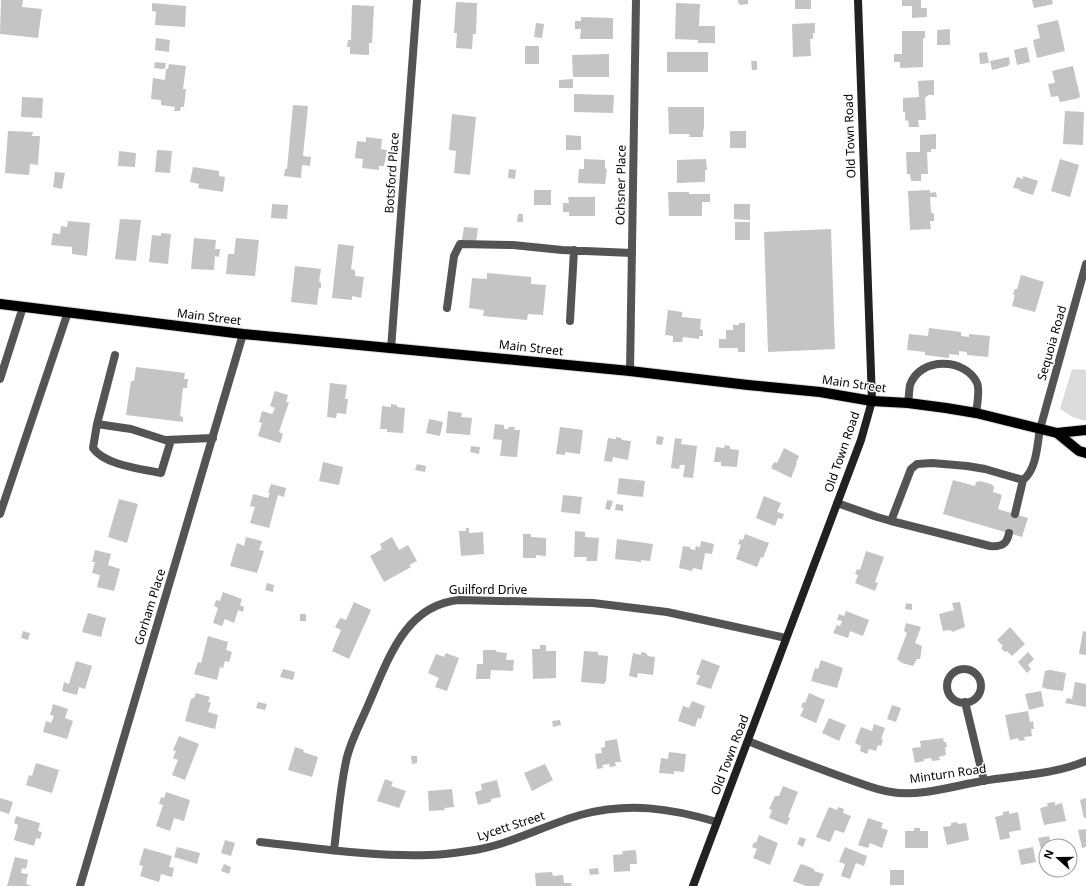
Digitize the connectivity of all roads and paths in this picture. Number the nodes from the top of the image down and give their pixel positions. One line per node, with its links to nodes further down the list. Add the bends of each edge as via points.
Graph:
1 (417, 0): 13 (street, Botsford Place)
2 (636, 0): 5 (street, Ochsner Place)
3 (858, 0): 17 (main road, Old Town Road)
4 (574, 250): 5 (street); 9 (street, via 460,244 454,256); 11 (street)
5 (632, 253): 15 (street, Ochsner Place)
6 (1086, 264): 21 (street, Sequoia Road)
7 (0, 304): 8 (main road, Main Street)
8 (23, 307): 10 (main road, Main Street); 16 (street)
9 (447, 308)
10 (68, 312): 12 (main road, Main Street); 29 (street)
11 (570, 321)
12 (243, 334): 13 (main road, Main Street); 24 (street, Gorham Place)
13 (391, 349): 15 (main road, Main Street)
14 (115, 355): 20 (street)
15 (630, 371): 17 (main road, Main Street, via 820,392)
16 (0, 379)
17 (872, 401): 18 (main road, Main Street); 28 (main road, Old Town Road, via 861,440)
18 (908, 403): 19 (main road, Main Street); 19 (street, via 910,385 922,370 931,365 945,364 957,366 971,373 978,384)
19 (976, 413): 21 (main road, Main Street)
20 (97, 424): 25 (street); 25 (street, via 93,448 97,454 106,459 161,473)
21 (1040, 428): 23 (main road, Main Street); 27 (street, Sequoia Road, via 1034,463)
22 (1086, 430): 23 (main road, Main Street)
23 (1057, 433): 26 (main road, Main Street, via 1079,451)
24 (213, 438): 25 (street); 41 (street, Gorham Place)
25 (171, 440)
26 (1086, 453)
27 (1023, 480): 30 (street, Sequoia Road); 31 (street, via 985,469 932,463 917,464 911,469)
28 (837, 503): 31 (street); 33 (main road, Old Town Road)
29 (0, 514)
30 (1014, 514)
31 (891, 521): 32 (street, via 990,546 1000,547 1007,541)
32 (1009, 533)
33 (786, 638): 35 (main road, Old Town Road); 40 (street, Guilford Drive, via 667,612 593,604 459,600 446,601 431,608 405,631 390,655 355,736 344,770)
34 (965, 702): 34 (street, via 950,695 947,684 956,670 968,669 977,675 981,687 976,697); 37 (street)
35 (748, 741): 37 (street, Minturn Road, via 819,769 892,793 920,792); 38 (main road, Old Town Road)
36 (1086, 761): 37 (street, Minturn Road, via 1075,766 1031,775)
37 (984, 781)
38 (717, 822): 40 (street, Lycett Street, via 689,813 640,807 622,808 580,816 493,847 469,851 392,855); 42 (main road, Old Town Road)
39 (260, 842): 40 (street, Lycett Street)
40 (334, 850)
41 (80, 886)
42 (693, 886)

